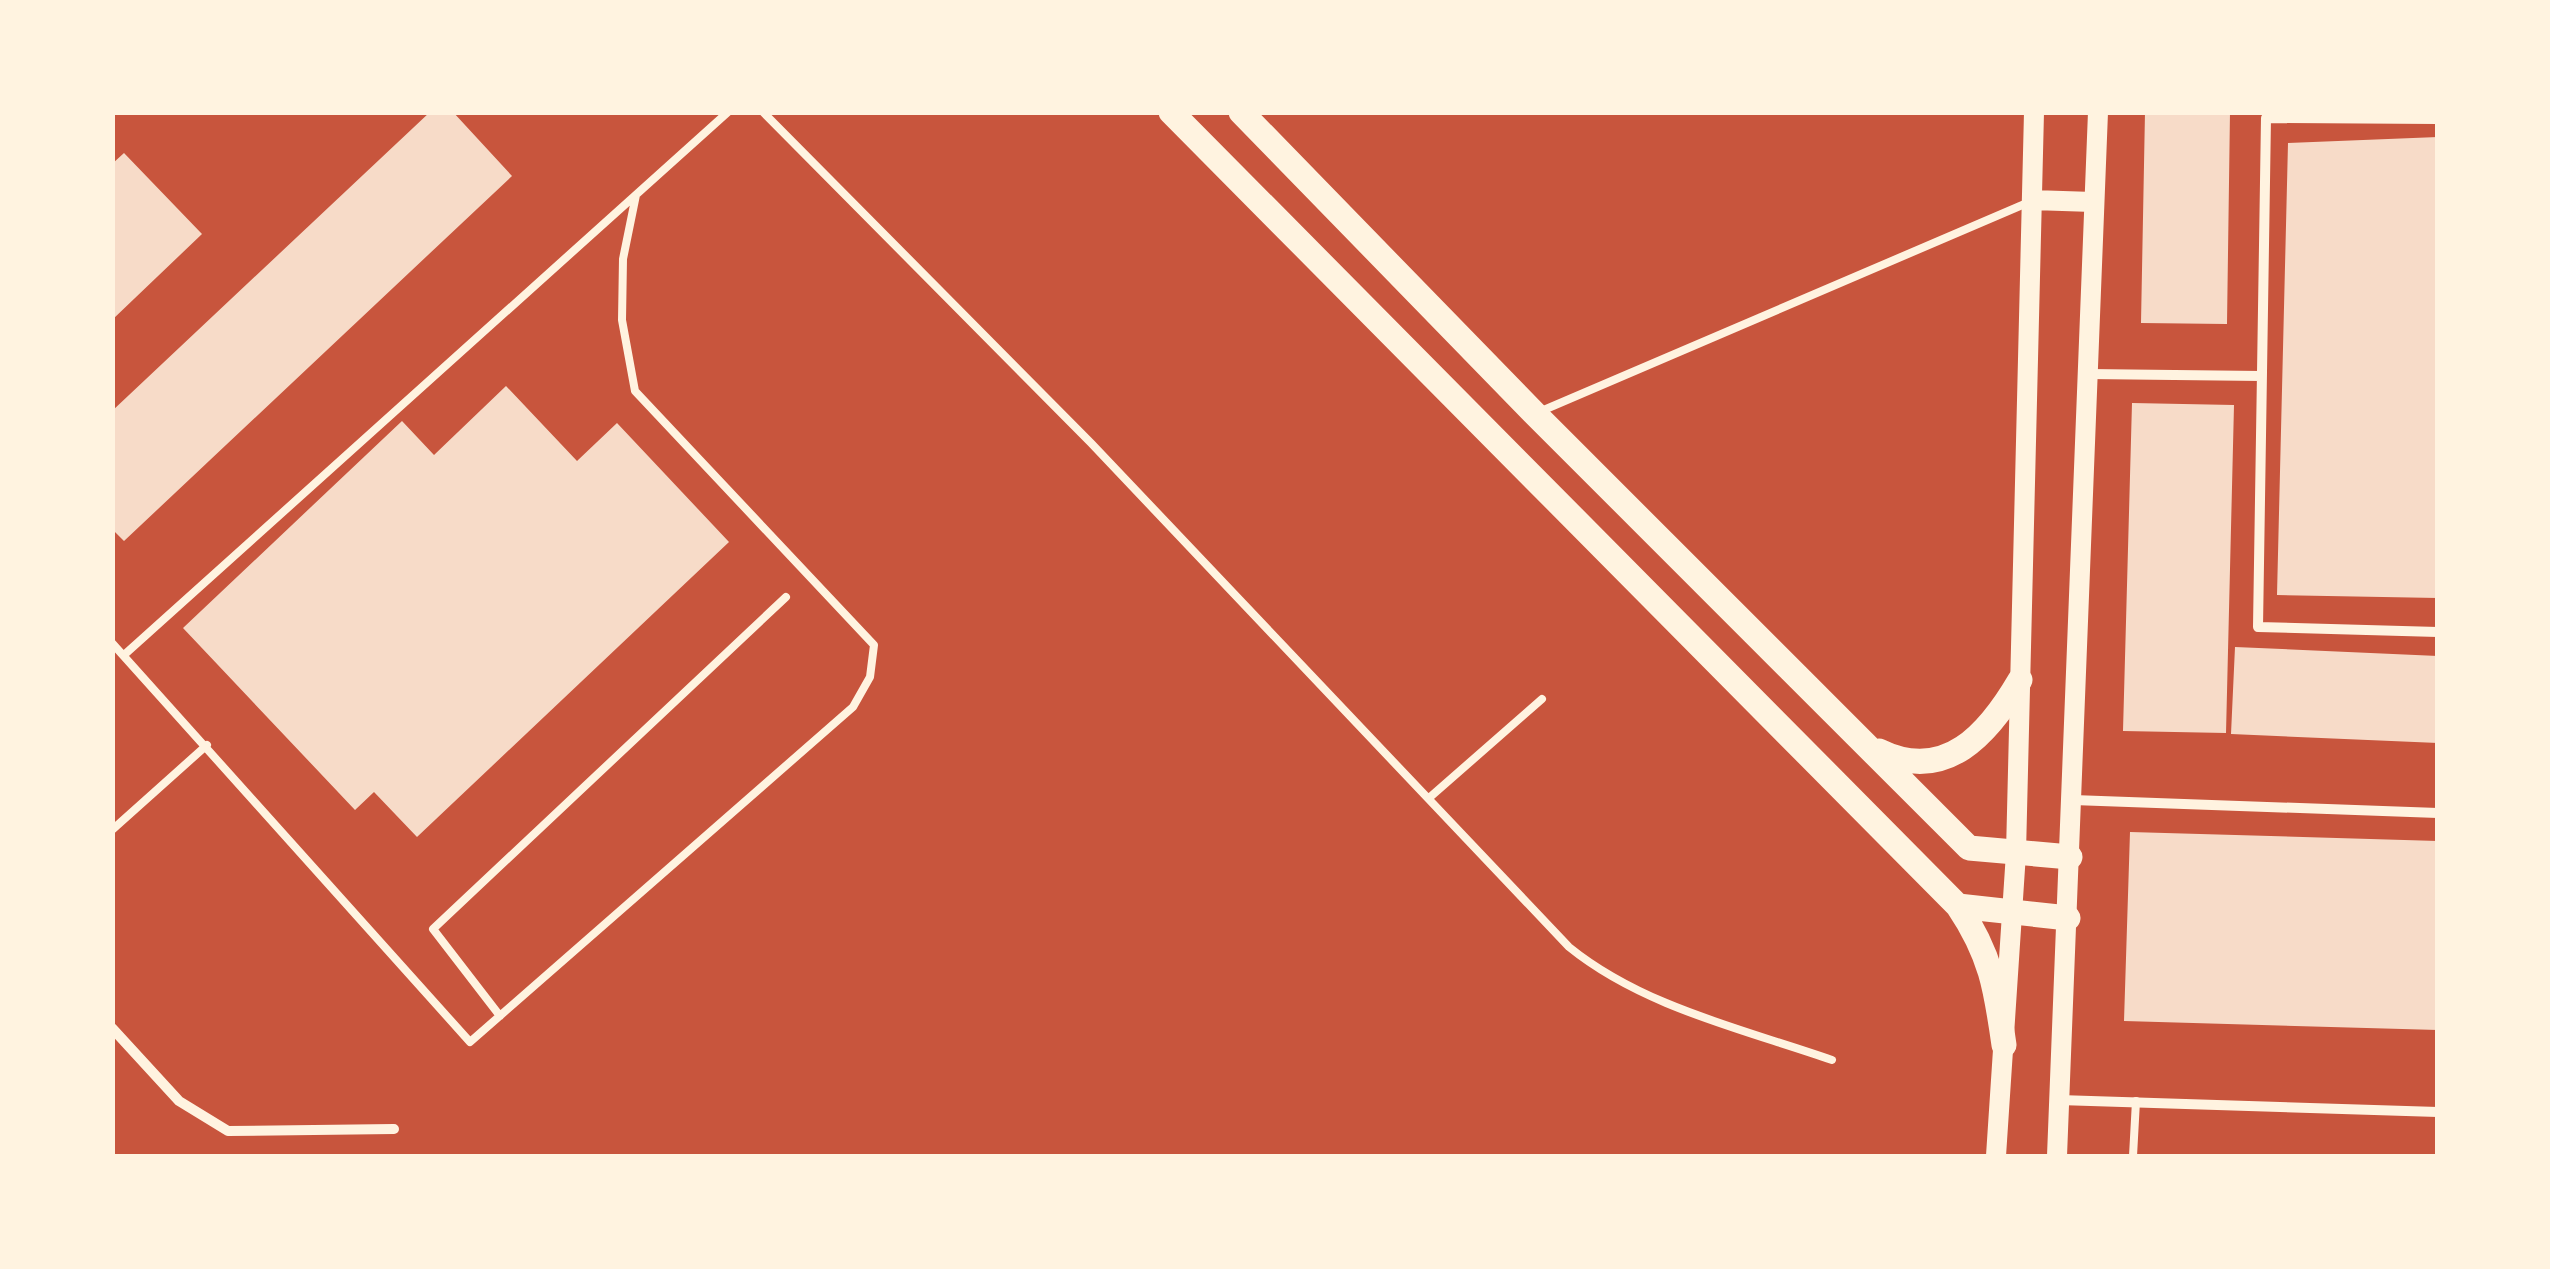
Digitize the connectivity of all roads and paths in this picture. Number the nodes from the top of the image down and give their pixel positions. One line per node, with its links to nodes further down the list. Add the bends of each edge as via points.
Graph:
1 (728, 112): 8 (lane)
2 (763, 112): 22 (lane)
3 (1171, 112): 28 (main road)
4 (1242, 112): 13 (main road)
5 (2034, 112): 9 (main road)
6 (2098, 112): 10 (main road)
7 (2438, 120): 12 (street, via 2266,118)
8 (636, 195): 17 (lane); 31 (lane, via 622,274 622,320 635,391 874,645 870,677 854,708)
9 (2032, 200): 10 (main road); 13 (lane); 18 (main road)
10 (2093, 202): 11 (main road)
11 (2088, 374): 12 (street); 23 (main road)
12 (2262, 376): 15 (street, via 2258,627)
13 (1535, 414): 21 (main road)
14 (786, 597): 31 (lane, via 434,929)
15 (2438, 632)
16 (112, 642): 17 (lane)
17 (124, 655): 20 (lane)
18 (2020, 680): 21 (main road, via 1994,724 1928,763 1902,763); 26 (main road)
19 (1542, 699): 22 (lane)
20 (207, 745): 25 (lane); 31 (lane, via 470,1042)
21 (1866, 745): 26 (main road, via 1969,848)
22 (1429, 798): 34 (lane, via 1569,948 1606,978)
23 (2073, 800): 24 (street); 27 (main road)
24 (2438, 813)
25 (112, 830)
26 (2016, 854): 27 (main road); 29 (main road)
27 (2070, 857): 30 (main road)
28 (1958, 906): 29 (main road); 33 (main road, via 1984,945)
29 (2012, 912): 30 (main road); 33 (main road)
30 (2068, 918): 35 (main road)
31 (500, 1016)
32 (112, 1028): 38 (street, via 179,1101 228,1131)
33 (2004, 1045): 39 (main road)
34 (1832, 1060)
35 (2059, 1100): 36 (street); 40 (main road)
36 (2136, 1101): 37 (street); 41 (lane)
37 (2438, 1112)
38 (394, 1129)
39 (1996, 1156)
40 (2057, 1156)
41 (2133, 1156)

